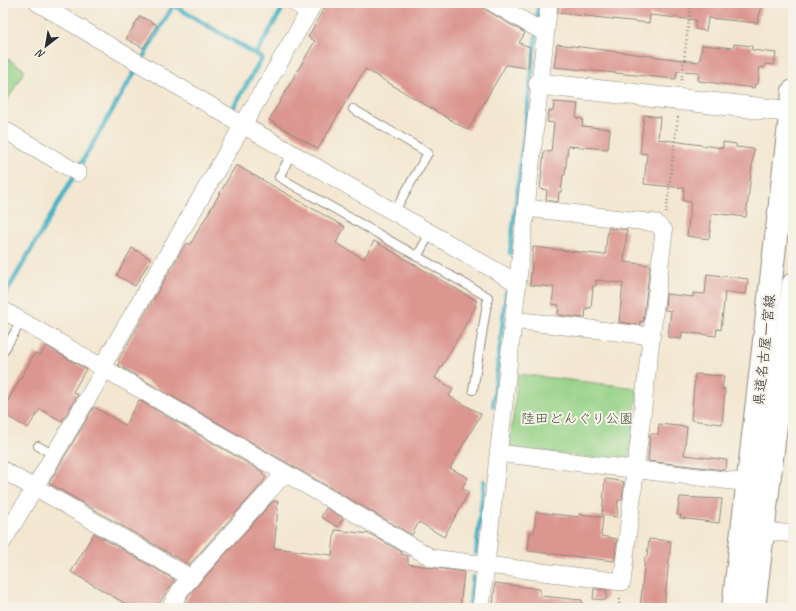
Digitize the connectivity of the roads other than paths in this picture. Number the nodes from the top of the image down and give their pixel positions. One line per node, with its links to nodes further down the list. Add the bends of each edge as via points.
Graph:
1 (38, 3): 9 (street)
2 (493, 3): 5 (street)
3 (549, 3): 5 (street)
4 (306, 6): 9 (street)
5 (545, 33): 6 (street)
6 (539, 84): 7 (street); 13 (street)
7 (792, 105): 32 (main road, 県道名古屋一宮線)
8 (353, 109): 14 (lane, via 428,153)
9 (243, 125): 11 (street); 24 (street)
10 (3, 129): 12 (street)
11 (292, 153): 14 (street); 16 (lane, via 279,177)
12 (78, 173)
13 (526, 208): 17 (street); 22 (street, via 656,223 664,231)
14 (394, 212): 15 (street)
15 (430, 233): 16 (lane); 17 (street)
16 (417, 257): 25 (lane, via 488,297)
17 (517, 283): 21 (street)
18 (793, 284): 34 (main road, 県道名古屋一宮線)
19 (3, 310): 20 (street)
20 (22, 320): 23 (lane); 24 (street)
21 (513, 320): 22 (street); 27 (street)
22 (651, 336): 30 (street)
23 (3, 352)
24 (104, 368): 28 (street); 31 (street)
25 (473, 390)
26 (38, 446): 28 (lane)
27 (498, 453): 30 (street); 37 (street)
28 (54, 455): 33 (street)
29 (3, 470): 33 (street)
30 (635, 470): 32 (street); 37 (street, via 622,582)
31 (285, 473): 37 (street, via 432,558); 38 (street)
32 (749, 482): 41 (main road, 県道名古屋一宮線)
33 (35, 487): 36 (street); 38 (street)
34 (764, 531): 35 (street); 42 (main road, 県道名古屋一宮線)
35 (793, 534)
36 (3, 540)
37 (485, 564): 40 (street)
38 (191, 578): 39 (street)
39 (170, 608)
40 (480, 608)
41 (733, 608)
42 (754, 608)

